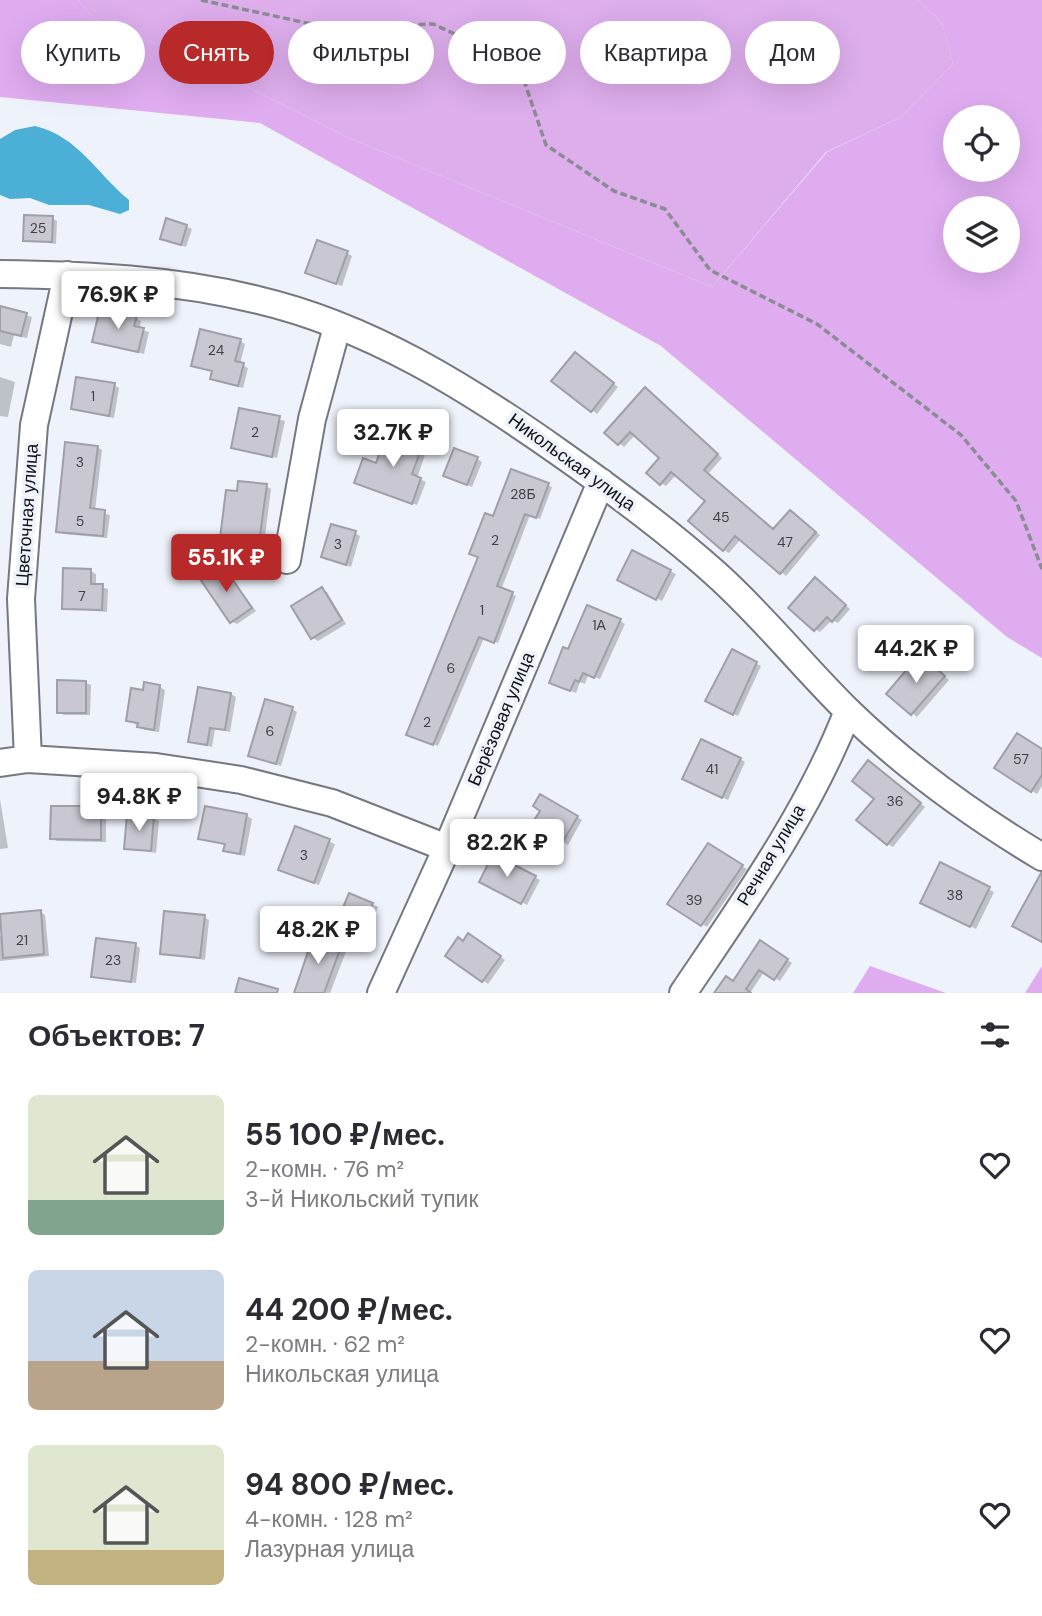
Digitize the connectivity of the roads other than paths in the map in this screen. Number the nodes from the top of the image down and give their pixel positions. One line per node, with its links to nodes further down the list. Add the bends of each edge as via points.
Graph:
1 (0, 274): 2 (street, Никольская улица)
2 (67, 275): 3 (street, Никольская улица, via 183,284 261,300); 7 (street, Цветочная улица, via 34,425 20,599)
3 (337, 327): 4 (street, Никольская улица, via 418,362 478,396); 5 (street, via 313,419)
4 (601, 482): 6 (street, Никольская улица, via 717,575); 9 (street, Берёзовая улица)
5 (287, 560)
6 (848, 711): 10 (street, Никольская улица, via 952,800); 12 (street, Речная улица, via 833,750 753,889)
7 (29, 759): 8 (street); 9 (street, via 156,767 241,780 332,803)
8 (0, 763)
9 (447, 848): 11 (street, Берёзовая улица)
10 (1042, 857)
11 (381, 993)
12 (683, 993)

